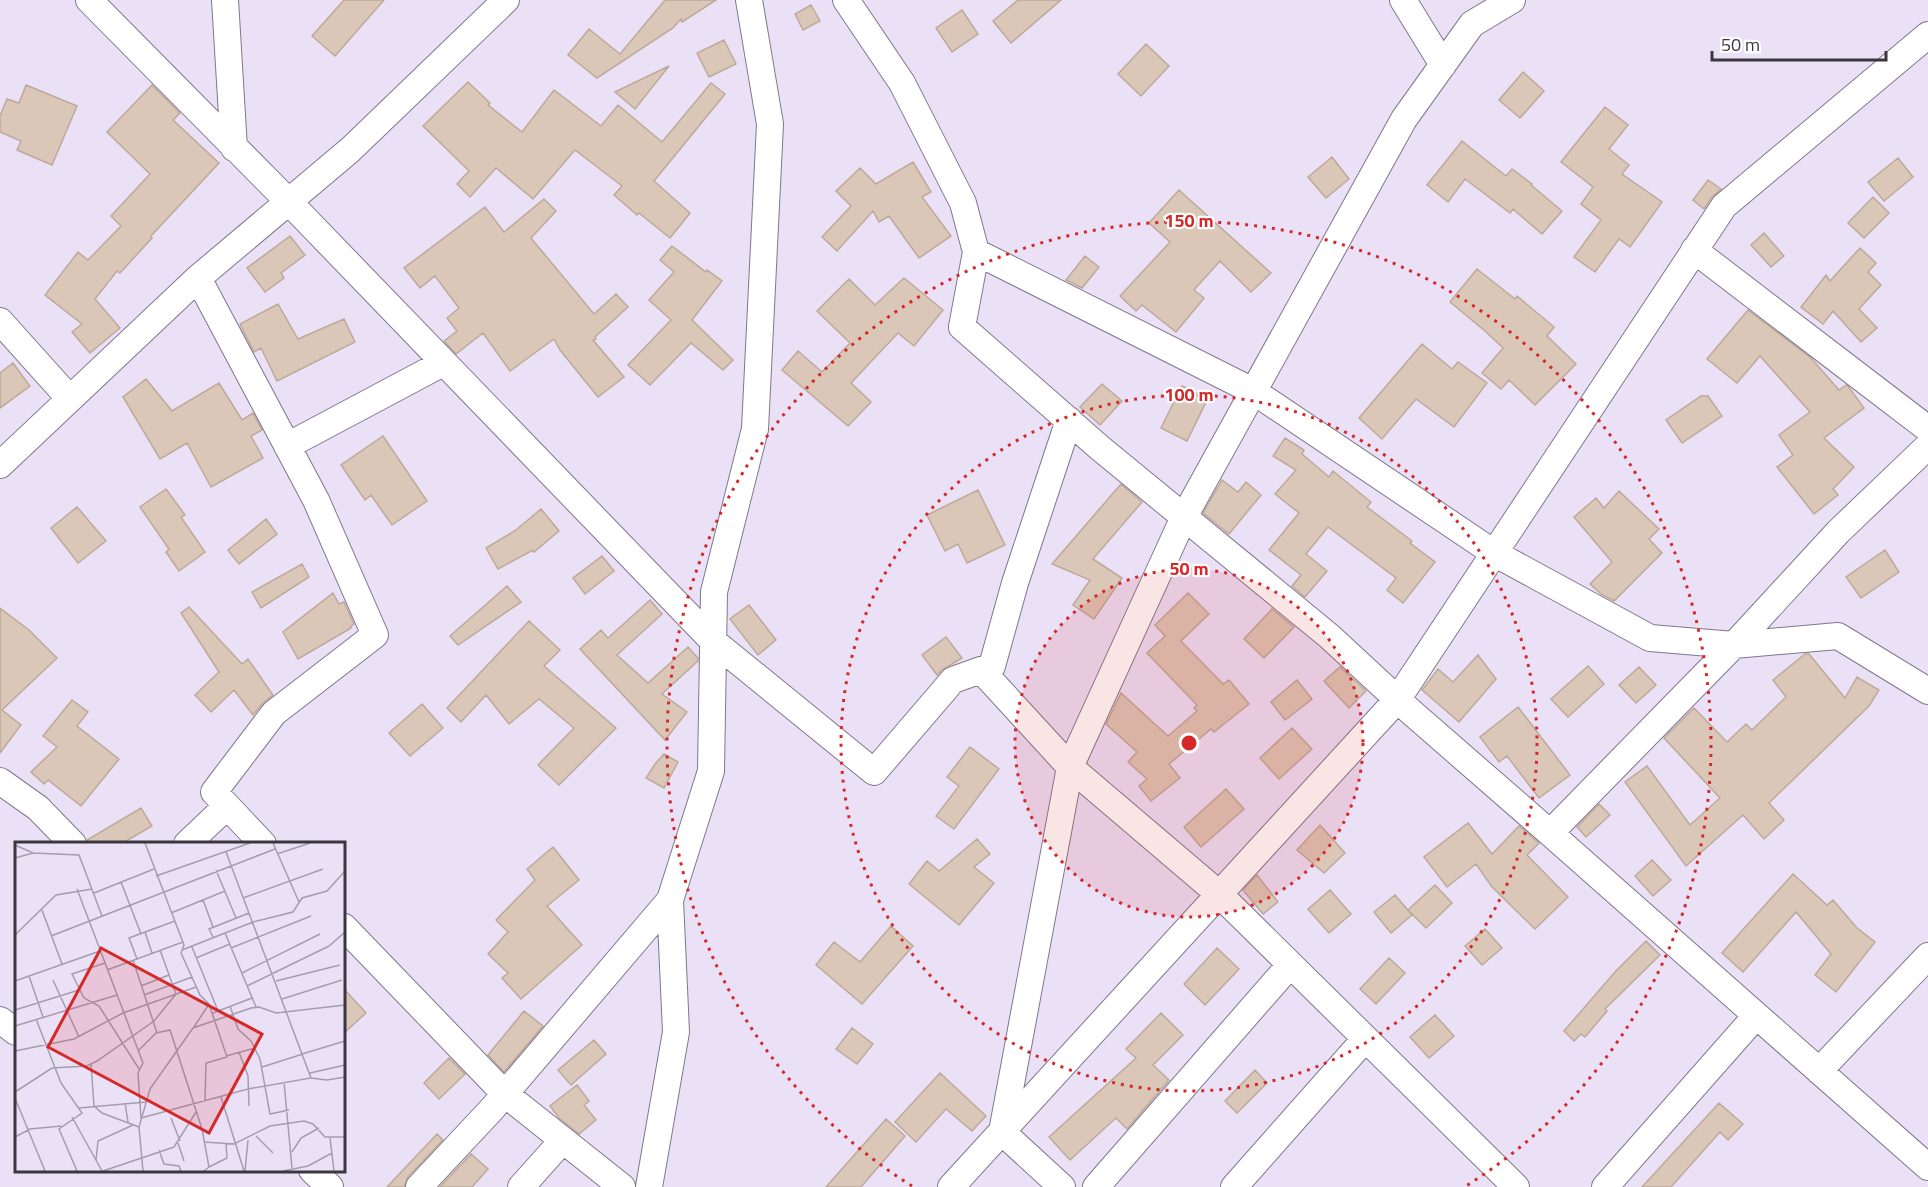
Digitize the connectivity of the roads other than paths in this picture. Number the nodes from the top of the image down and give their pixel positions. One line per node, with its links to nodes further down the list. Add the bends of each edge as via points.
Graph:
1 (89, 0): 10 (street)
2 (225, 0): 10 (street)
3 (506, 0): 11 (street, via 350,150)
4 (748, 0): 26 (street, via 770,124 754,429 714,592)
5 (846, 0): 13 (street, via 902,83 963,203)
6 (1403, 0): 9 (street)
7 (1512, 0): 9 (street, via 1472,24)
8 (1928, 35): 12 (street, via 1724,206)
9 (1443, 65): 17 (street, via 1404,119)
10 (234, 148): 11 (street)
11 (288, 201): 14 (street); 16 (street)
12 (1694, 250): 20 (street); 25 (street)
13 (976, 252): 17 (street); 19 (street, via 962,327)
14 (198, 278): 18 (street); 21 (street)
15 (0, 321): 18 (street)
16 (443, 363): 21 (street); 26 (street)
17 (1253, 391): 24 (street); 25 (street)
18 (70, 399): 23 (street)
19 (1069, 420): 24 (street); 28 (street, via 992,666)
20 (1928, 429)
21 (287, 446): 33 (street, via 316,500 375,635 274,712 214,792)
22 (1928, 446): 27 (street, via 1838,532)
23 (0, 465)
24 (1184, 517): 30 (street, via 1329,636); 31 (street)
25 (1494, 553): 27 (street, via 1650,638); 30 (street)
26 (713, 641): 28 (street, via 874,772 953,680); 39 (street, via 711,771)
27 (1734, 645): 29 (street, via 1838,636); 34 (street)
28 (981, 670): 31 (street)
29 (1928, 691)
30 (1397, 699): 34 (street); 38 (street)
31 (1070, 767): 38 (street); 47 (street)
32 (0, 781): 35 (street, via 38,808)
33 (227, 806): 36 (street); 37 (street)
34 (1550, 833): 43 (street)
35 (72, 842)
36 (189, 842)
37 (262, 842)
38 (1219, 894): 42 (street); 47 (street)
39 (670, 900): 46 (street); 55 (street, via 676,1032)
40 (345, 928): 46 (street)
41 (1928, 956): 45 (street)
42 (1290, 965): 44 (street); 58 (street)
43 (1756, 1016): 45 (street); 61 (street)
44 (1365, 1039): 59 (street); 60 (street)
45 (1819, 1071): 49 (street)
46 (505, 1094): 48 (street); 53 (street)
47 (1002, 1132): 56 (street); 57 (street)
48 (563, 1140): 51 (street); 54 (street)
49 (1925, 1160)
50 (314, 1172): 52 (street)
51 (529, 1184)
52 (330, 1187)
53 (419, 1187)
54 (622, 1187)
55 (649, 1187)
56 (951, 1187)
57 (1062, 1187)
58 (1096, 1187)
59 (1234, 1187)
60 (1516, 1187)
61 (1605, 1187)

